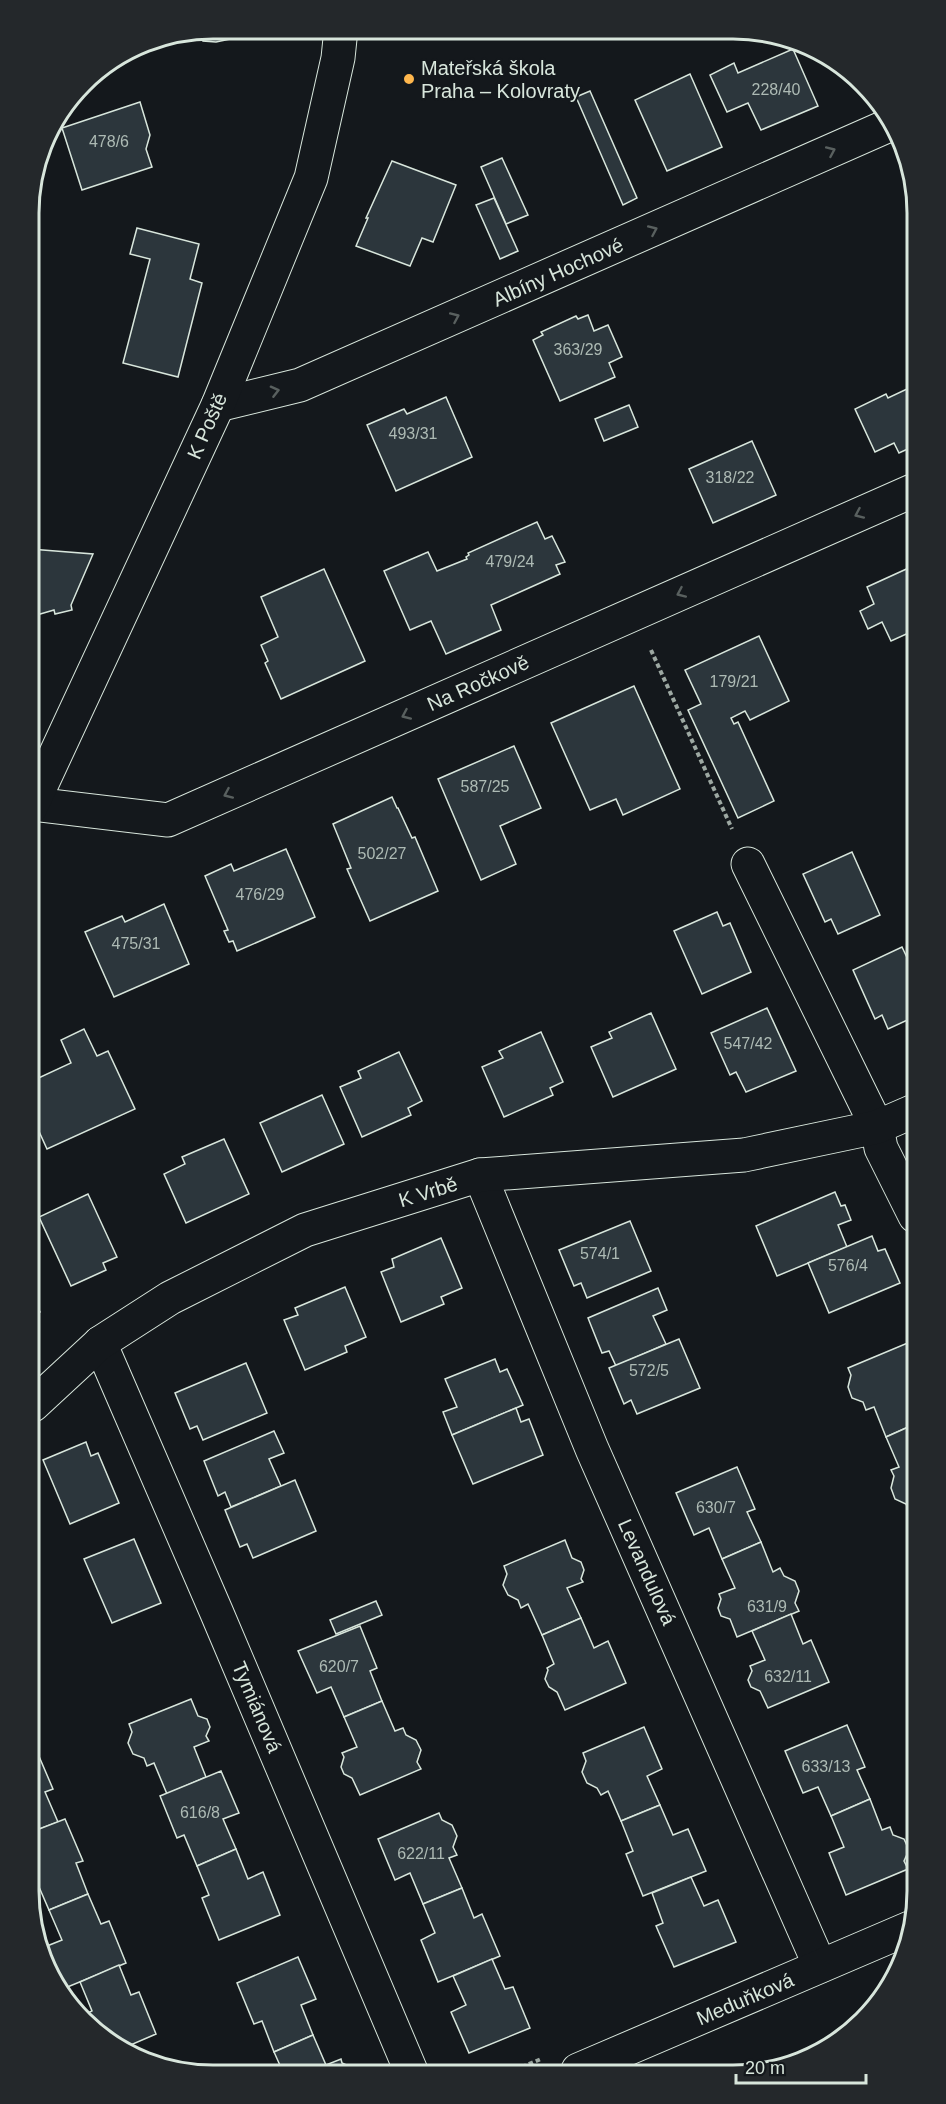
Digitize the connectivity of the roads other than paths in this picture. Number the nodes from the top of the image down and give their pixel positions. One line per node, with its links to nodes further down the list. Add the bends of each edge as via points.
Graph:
1 (339, 39): 3 (street, K Poště, via 311,178)
2 (885, 127): 3 (street, Albíny Hochové, one-way to 2, via 300,385)
3 (218, 405): 5 (street, K Poště)
4 (907, 493): 6 (street, Na Ročkově, one-way to 6, via 168,820)
5 (39, 790)
6 (39, 806)
7 (748, 864): 9 (street)
8 (907, 1114): 9 (street, K Vrbě)
9 (877, 1127): 10 (street, K Vrbě, via 744,1155); 11 (street, via 881,1148)
10 (480, 1175): 12 (street, K Vrbě, via 305,1230 170,1298); 15 (street, Levandulová, via 592,1449)
11 (907, 1200)
12 (100, 1343): 13 (street, K Vrbě); 16 (street, Tymiánová)
13 (39, 1399)
14 (902, 1931): 15 (street, Meduňková)
15 (819, 1966): 17 (street, Meduňková)
16 (408, 2065)
17 (590, 2065)

